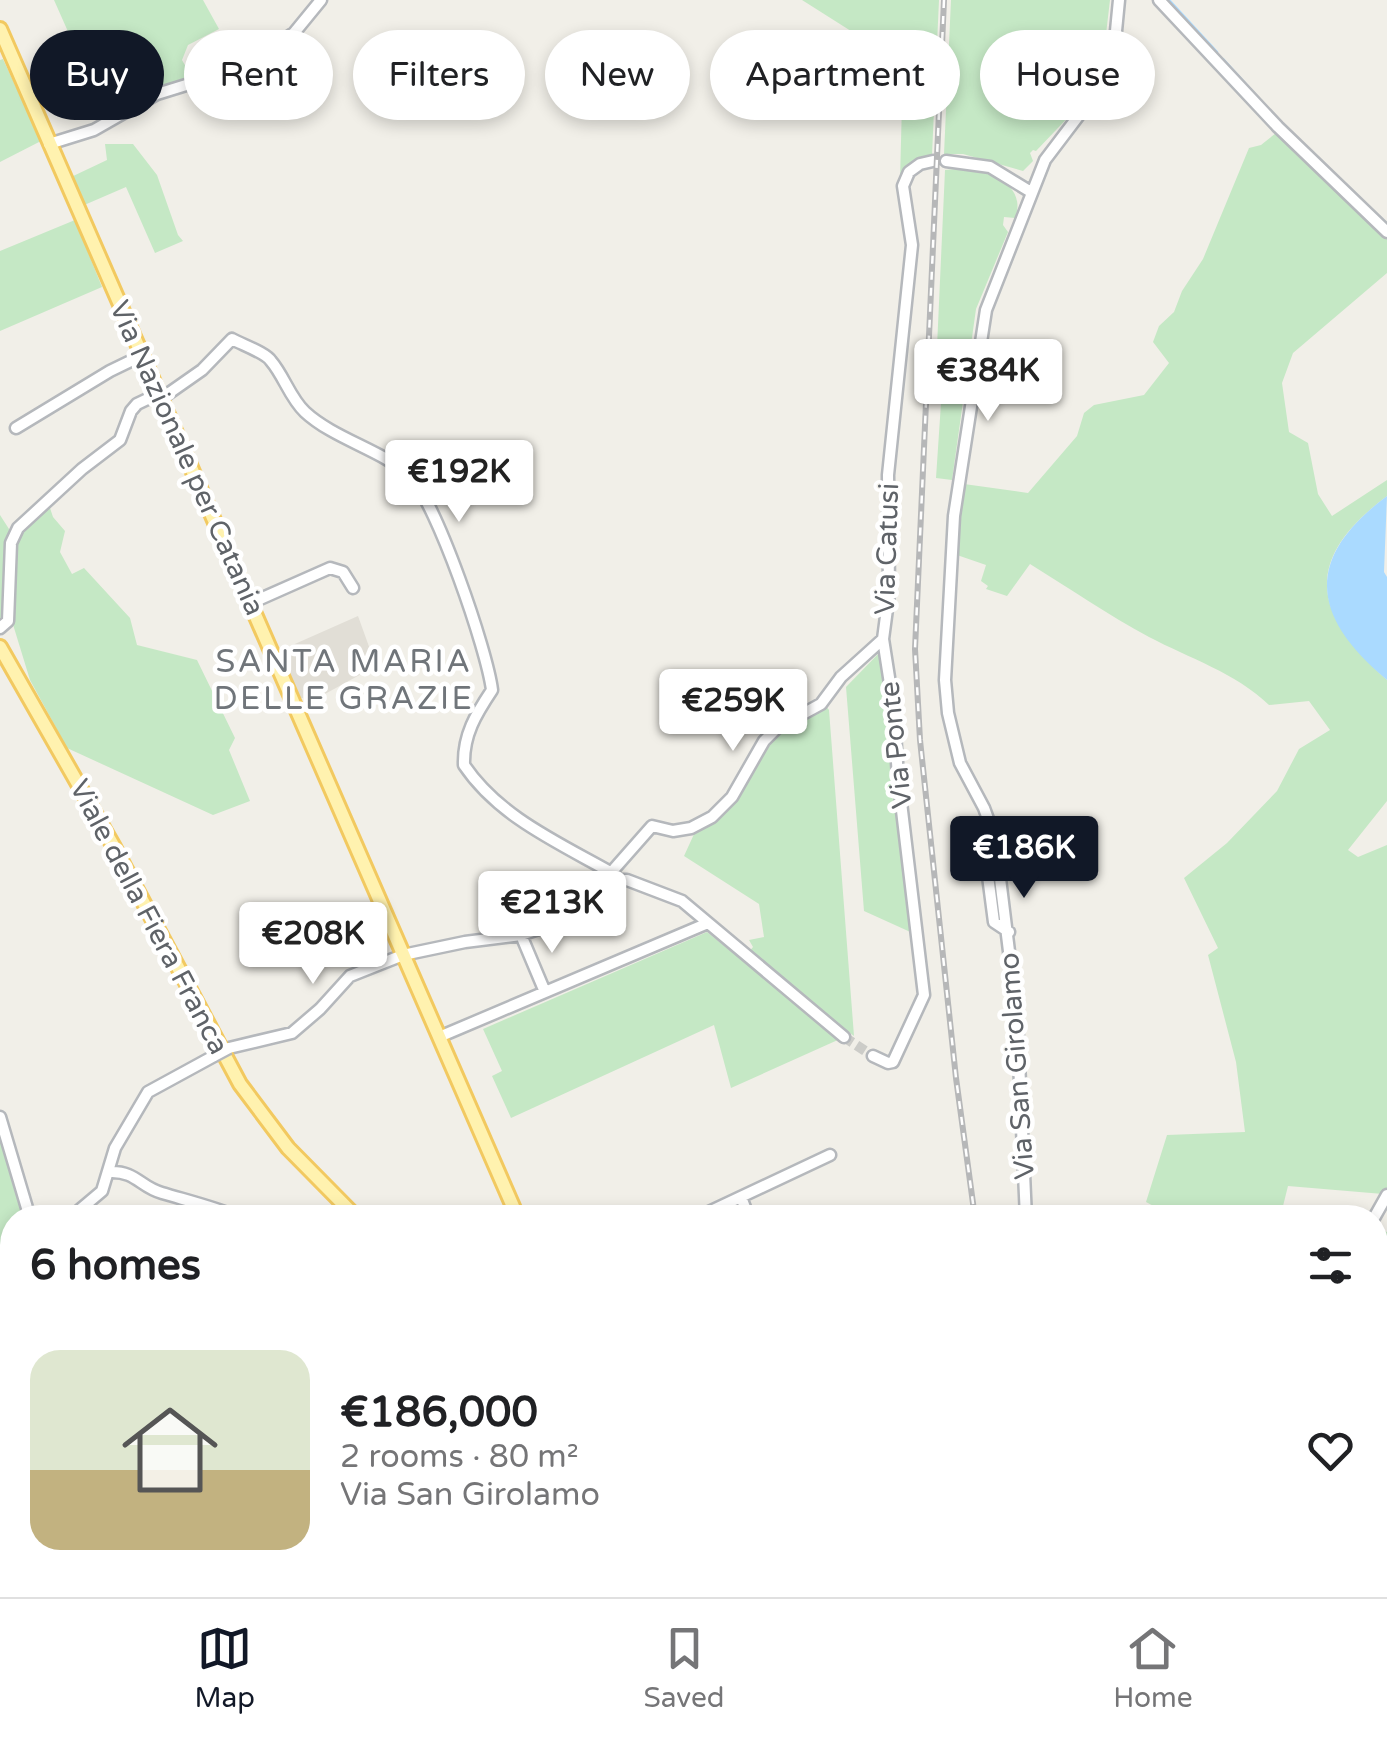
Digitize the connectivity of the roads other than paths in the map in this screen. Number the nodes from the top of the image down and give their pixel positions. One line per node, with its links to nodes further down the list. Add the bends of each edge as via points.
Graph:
1 (321, 0): 5 (street, via 294,33 256,54 157,94 94,130)
2 (1119, 0): 8 (street, Via San Girolamo, via 1116,30 1089,102 1053,146)
3 (1159, 0): 9 (street)
4 (0, 29): 5 (main road, Via Nazionale per Catania)
5 (48, 144): 10 (main road, Via Nazionale per Catania)
6 (934, 160): 16 (street, Via Catusi, via 909,172 903,186 912,245 888,475 890,594)
7 (946, 161): 8 (street, via 990,167)
8 (1031, 192): 18 (street, Via San Girolamo, via 980,338 948,606 944,680 950,729 991,824)
9 (1387, 232)
10 (143, 355): 11 (main road, Via Nazionale per Catania); 12 (street)
11 (161, 396): 14 (main road, Via Nazionale per Catania); 15 (street, via 131,410 120,440 18,528 11,543 8,620); 19 (street, via 202,370 232,338 270,358 306,413 411,478 451,559 491,684 468,732 464,764 516,818)
12 (16, 428)
13 (353, 588): 14 (street, via 343,572 330,568)
14 (251, 603): 23 (main road, Via Nazionale per Catania)
15 (0, 628)
16 (882, 639): 19 (street, Via Catusi, via 821,704 764,741 732,797 712,817 673,831 652,826); 27 (street, Via Ponte, via 924,995 894,1062)
17 (0, 647): 35 (main road, Viale della Fiera Franca, via 240,1084 288,1148)
18 (994, 875): 21 (street, Via San Girolamo); 21 (street, via 994,922)
19 (614, 876): 20 (street, via 682,902); 22 (street, Via Catusi, via 612,888)
20 (708, 923): 24 (street); 25 (street)
21 (1009, 932): 39 (street, Via San Girolamo)
22 (521, 935): 23 (street, Via Catusi); 24 (street)
23 (403, 955): 26 (main road, Via Nazionale per Catania); 30 (street, Via Catusi, bridge, via 350,976 292,1033 229,1048 148,1092 115,1148)
24 (545, 992): 26 (street)
25 (844, 1036)
26 (439, 1038): 36 (main road, Via Nazionale per Catania)
27 (873, 1056)
28 (0, 1117): 32 (street)
29 (830, 1154): 31 (street)
30 (110, 1172): 33 (street, Via Catusi); 34 (street, via 126,1171 157,1192)
31 (740, 1196): 37 (street); 38 (street)
32 (26, 1205)
33 (85, 1205)
34 (209, 1205)
35 (343, 1205)
36 (512, 1205)
37 (722, 1205)
38 (744, 1205)
39 (1025, 1205)

